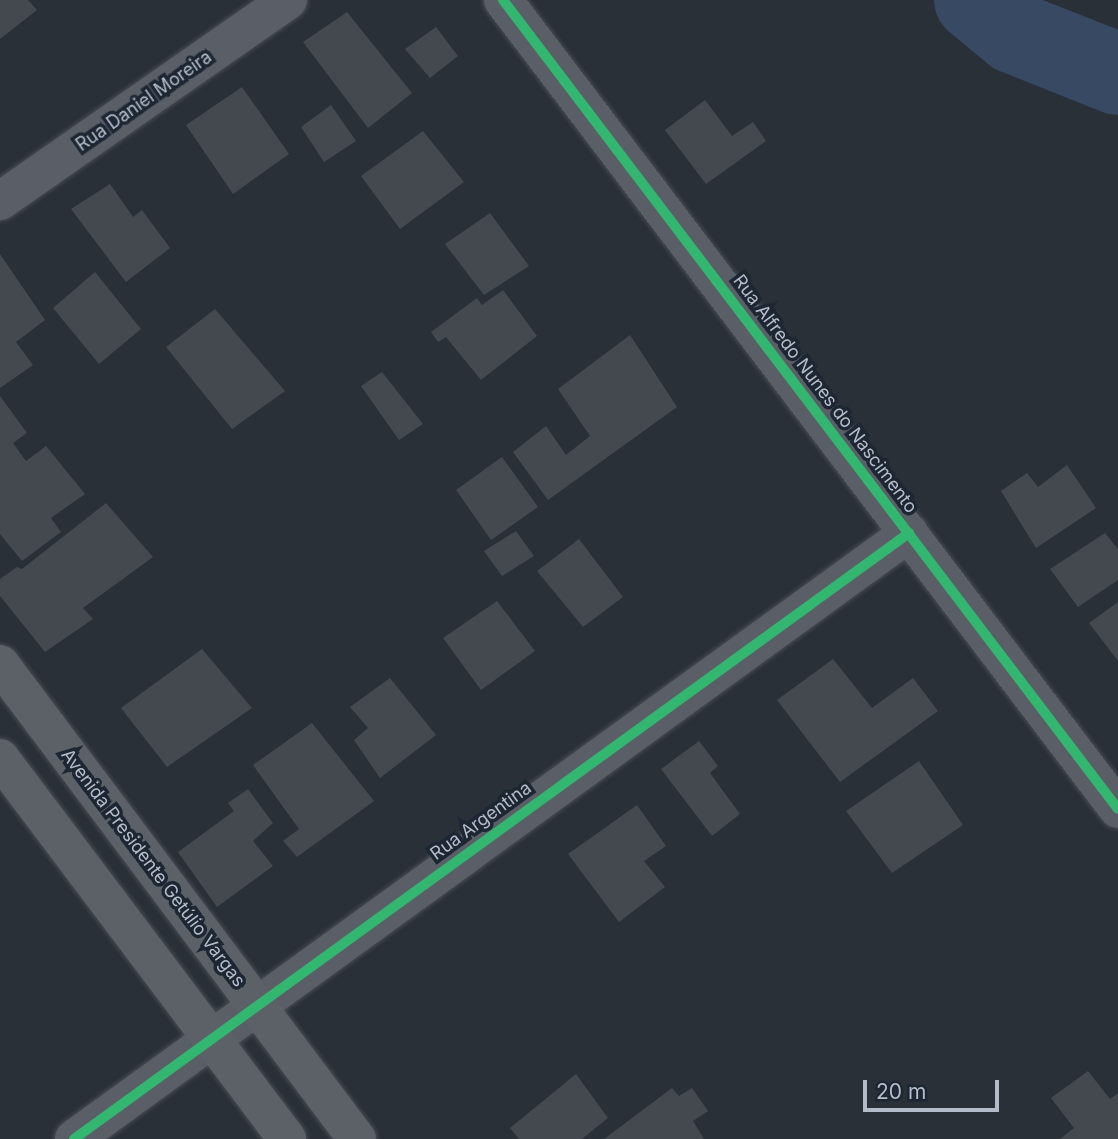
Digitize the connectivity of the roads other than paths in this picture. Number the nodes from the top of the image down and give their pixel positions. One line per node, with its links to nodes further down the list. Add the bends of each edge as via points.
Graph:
1 (288, 0): 3 (street, Rua Daniel Moreira)
2 (503, 0): 4 (street, Rua Alfredo Nunes do Nascimento)
3 (0, 201)
4 (909, 533): 7 (street, Rua Alfredo Nunes do Nascimento); 8 (street, Rua Argentina)
5 (0, 664): 8 (main road, Avenida Presidente Getúlio Vargas)
6 (0, 758): 9 (main road)
7 (1118, 809)
8 (256, 1005): 9 (street, Rua Argentina); 12 (main road, Avenida Presidente Getúlio Vargas)
9 (210, 1037): 10 (street, Rua Argentina); 11 (main road)
10 (74, 1139)
11 (287, 1139)
12 (357, 1139)

